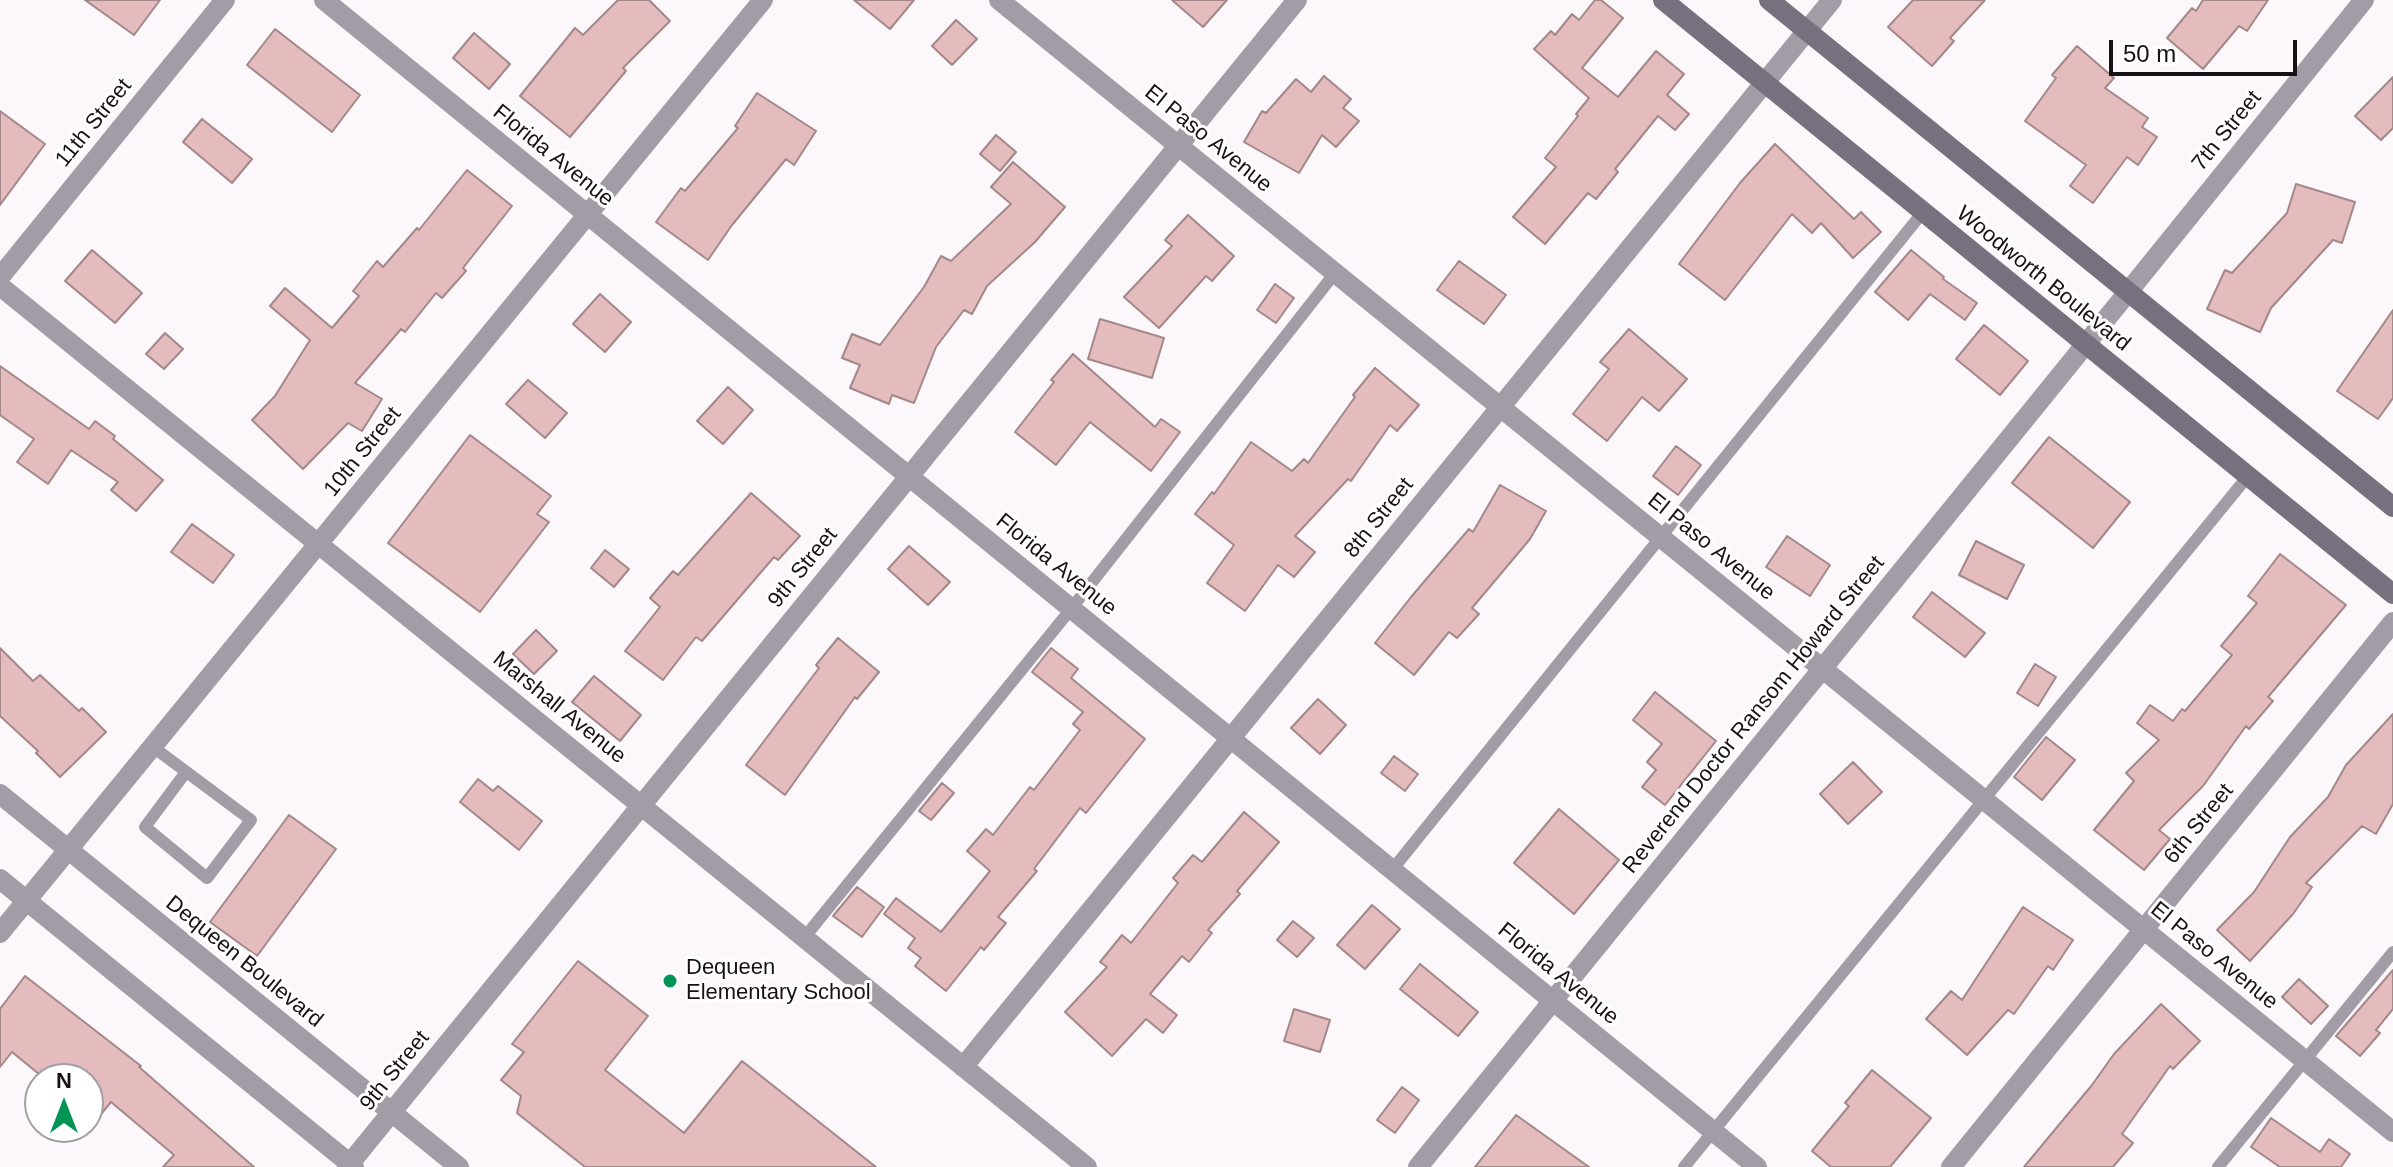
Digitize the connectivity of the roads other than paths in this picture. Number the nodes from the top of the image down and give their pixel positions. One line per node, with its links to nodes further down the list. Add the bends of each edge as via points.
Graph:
1 (225, 0): 16 (street, 11th Street)
2 (324, 0): 14 (street, Florida Avenue)
3 (763, 0): 14 (street, 10th Street)
4 (999, 0): 12 (street, El Paso Avenue)
5 (1297, 0): 12 (street, 9th Street)
6 (1663, 0): 11 (main road, Woodworth Boulevard)
7 (1769, 0): 10 (main road, Woodworth Boulevard)
8 (1832, 0): 10 (street, 8th Street)
9 (2364, 0): 18 (street, 7th Street)
10 (1807, 31): 11 (street, 8th Street); 18 (main road, Woodworth Boulevard)
11 (1764, 82): 13 (main road, Woodworth Boulevard); 20 (street, 8th Street)
12 (1178, 146): 15 (street, El Paso Avenue); 21 (street, 9th Street)
13 (1923, 212): 19 (main road, Woodworth Boulevard); 24 (lane)
14 (588, 215): 21 (street, Florida Avenue); 25 (street, 10th Street)
15 (1335, 273): 20 (street, El Paso Avenue); 27 (lane)
16 (0, 277)
17 (0, 286): 25 (street, Marshall Avenue)
18 (2128, 292): 19 (street, Reverend Doctor Ransom Howard Street); 23 (main road, Woodworth Boulevard)
19 (2086, 344): 22 (main road, Woodworth Boulevard); 29 (street, Reverend Doctor Ransom Howard Street)
20 (1500, 407): 24 (street, El Paso Avenue); 30 (street, 8th Street)
21 (909, 476): 27 (street, Florida Avenue); 35 (street, 9th Street)
22 (2248, 476): 26 (main road, Woodworth Boulevard); 34 (lane)
23 (2393, 507)
24 (1661, 537): 29 (street, El Paso Avenue); 37 (lane)
25 (319, 544): 31 (street, 10th Street); 35 (street, Marshall Avenue)
26 (2393, 594)
27 (1071, 609): 30 (street, Florida Avenue); 42 (lane)
28 (2393, 622): 40 (street, 6th Street)
29 (1822, 669): 34 (street, El Paso Avenue); 44 (street, Reverend Doctor Ransom Howard Street)
30 (1231, 739): 37 (street, Florida Avenue); 46 (street, 8th Street)
31 (153, 747): 32 (lane); 36 (street, 10th Street)
32 (186, 772): 32 (lane, via 251,820 207,878 145,827)
33 (0, 794): 36 (street, Dequeen Boulevard)
34 (1982, 798): 40 (street, El Paso Avenue); 48 (lane)
35 (641, 806): 42 (street, Marshall Avenue); 47 (street, 9th Street)
36 (69, 850): 39 (street, 10th Street); 47 (street, Dequeen Boulevard)
37 (1392, 870): 44 (street, Florida Avenue)
38 (0, 879): 39 (street)
39 (26, 901): 41 (street, 10th Street); 50 (street)
40 (2144, 930): 45 (street, El Paso Avenue); 56 (street, 6th Street)
41 (0, 933)
42 (804, 938): 46 (street, Marshall Avenue)
43 (2393, 952): 45 (lane)
44 (1553, 1001): 48 (street, Florida Avenue); 53 (street, Reverend Doctor Ransom Howard Street)
45 (2305, 1060): 49 (street, El Paso Avenue); 57 (lane)
46 (963, 1067): 52 (street, Marshall Avenue)
47 (392, 1113): 50 (street, 9th Street); 51 (street, Dequeen Boulevard)
48 (1713, 1131): 54 (lane); 55 (street, Florida Avenue)
49 (2393, 1132)
50 (350, 1166)
51 (459, 1167)
52 (1087, 1167)
53 (1418, 1167)
54 (1684, 1167)
55 (1757, 1167)
56 (1951, 1167)
57 (2218, 1167)

